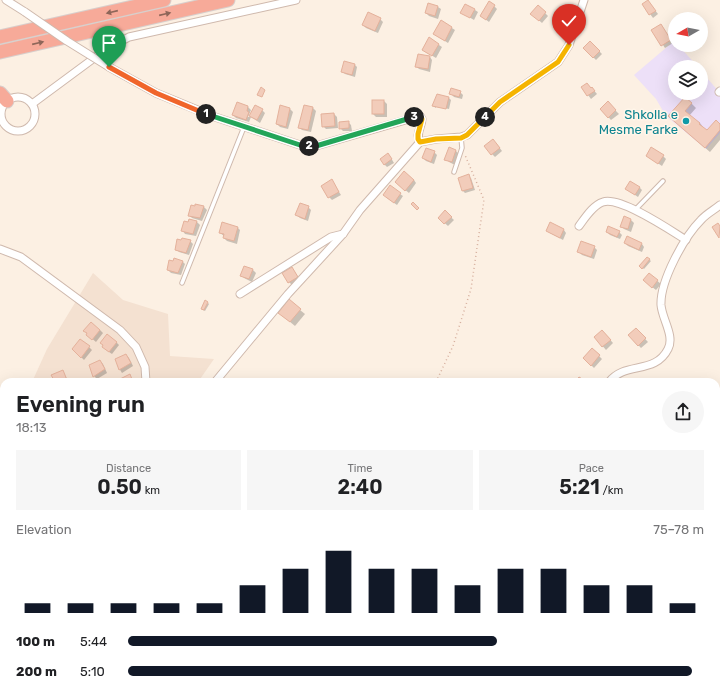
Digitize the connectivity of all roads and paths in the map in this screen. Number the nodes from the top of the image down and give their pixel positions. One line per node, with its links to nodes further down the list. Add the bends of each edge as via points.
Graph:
1 (6, 0): 11 (street, bridge, via 67,41 156,93)
2 (164, 0): 6 (highway, one-way to 6)
3 (228, 0): 7 (highway, one-way to 3)
4 (296, 0): 9 (street, via 129,37 105,50)
5 (584, 0): 13 (street, via 569,45 558,62 500,102)
6 (0, 37)
7 (0, 52)
8 (4, 97): 9 (street, via 22,97); 10 (street)
9 (32, 104): 12 (street, via 35,114 32,125 23,131)
10 (1, 118): 12 (street)
11 (244, 127): 14 (street, via 308,147 420,116); 24 (lane)
12 (3, 129)
13 (461, 138): 14 (street); 15 (lane)
14 (420, 142): 21 (street, via 360,210)
15 (462, 148): 16 (lane); 28 (path, via 484,200 471,290 453,346)
16 (454, 172)
17 (663, 181): 19 (lane)
18 (720, 205): 22 (street, via 701,220)
19 (635, 210): 20 (street, via 605,201 593,209); 22 (street)
20 (579, 226)
21 (343, 234): 25 (street, via 331,237); 27 (street, via 288,294)
22 (686, 240): 29 (street, via 672,264 662,297 662,312 670,346 654,364 624,370)
23 (0, 249): 26 (street, via 21,257 120,330 136,347 145,367)
24 (182, 283)
25 (240, 294)
26 (146, 378)
27 (218, 378)
28 (438, 378)
29 (614, 378)

